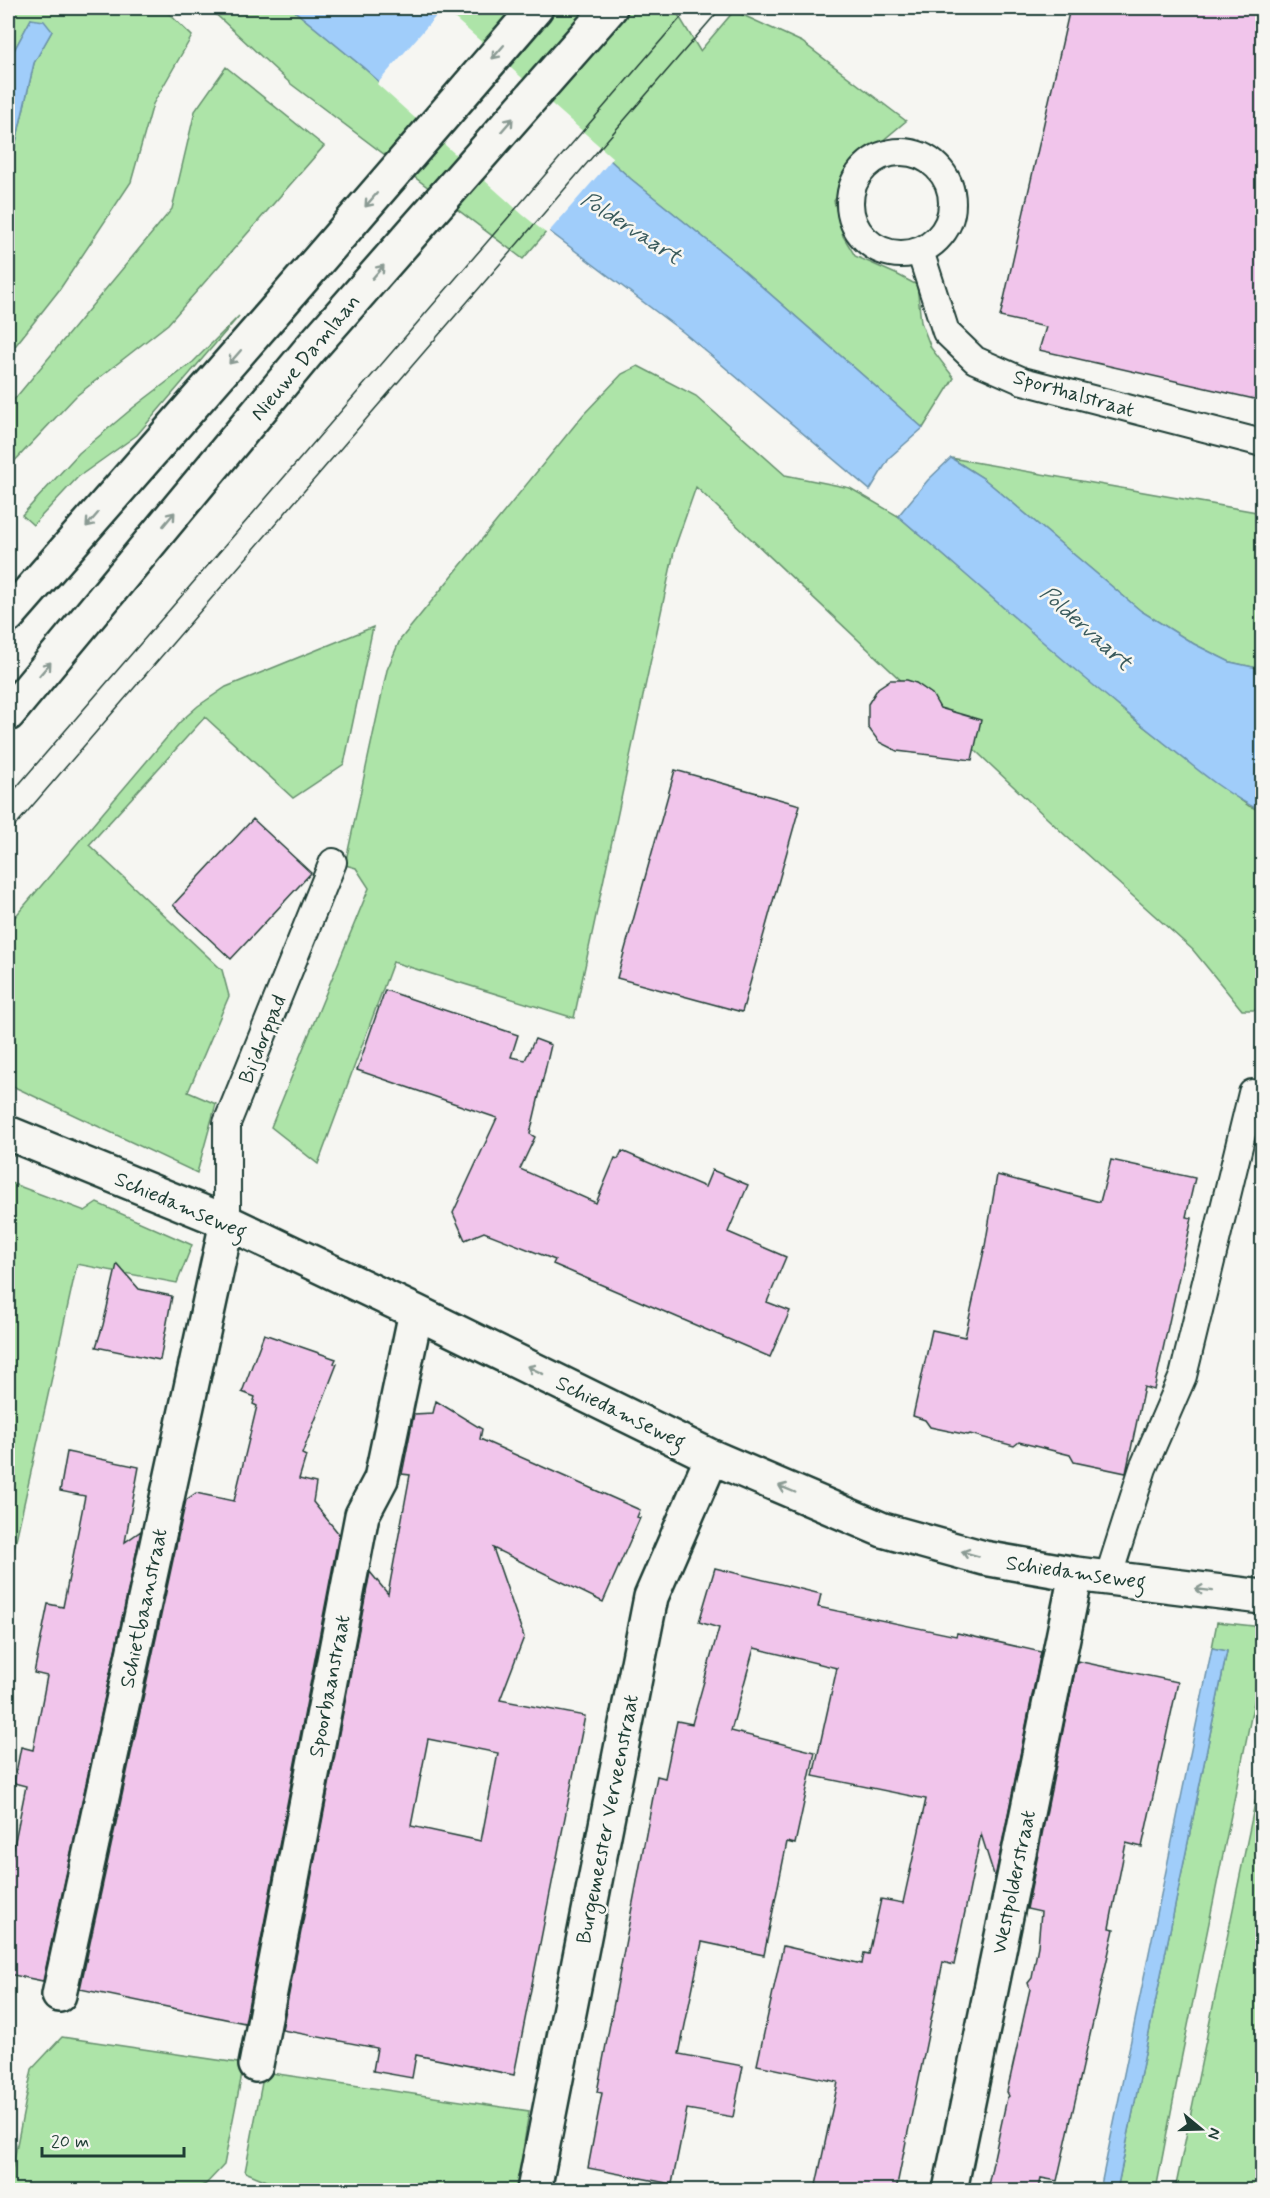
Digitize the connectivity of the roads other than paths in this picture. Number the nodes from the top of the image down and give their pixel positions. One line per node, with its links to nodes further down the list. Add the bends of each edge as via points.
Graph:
1 (536, 8): 5 (street, one-way to 5)
2 (610, 8): 6 (street, Nieuwe Damlaan, one-way to 2, via 312,347)
3 (920, 251): 4 (lane, Sporthalstraat, via 946,332 975,360 1023,381)
4 (1263, 443)
5 (8, 616)
6 (8, 714)
7 (333, 862): 10 (lane, Bijdorppad, via 227,1123)
8 (1252, 1093): 13 (lane, via 1183,1376)
9 (8, 1133): 10 (street, Schiedamseweg)
10 (227, 1222): 11 (street, Schiedamseweg); 15 (street, Schietbaanstraat)
11 (416, 1312): 12 (street, Schiedamseweg, one-way to 11); 16 (street, Spoorbaanstraat, via 381,1479 362,1515)
12 (712, 1457): 13 (street, Schiedamseweg, one-way to 12, via 984,1558 883,1530); 17 (street, Burgemeester Verveenstraat, via 651,1597)
13 (1092, 1576): 14 (street, Schiedamseweg, one-way to 13); 18 (street, Westpolderstraat)
14 (1263, 1597)
15 (59, 1995)
16 (256, 2065)
17 (534, 2190)
18 (950, 2190)

